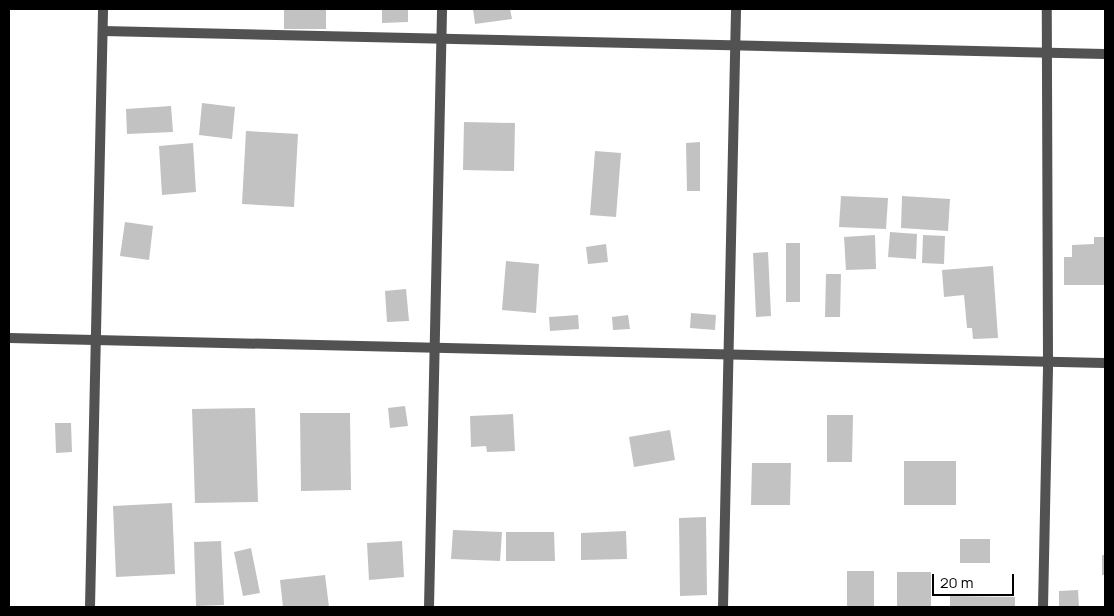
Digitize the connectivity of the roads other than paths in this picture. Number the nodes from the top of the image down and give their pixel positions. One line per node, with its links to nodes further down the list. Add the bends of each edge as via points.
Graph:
1 (103, 9): 5 (street)
2 (442, 9): 6 (street)
3 (736, 9): 7 (street)
4 (1047, 9): 8 (street)
5 (103, 30): 6 (street); 11 (street)
6 (442, 38): 7 (street); 12 (street)
7 (735, 45): 8 (street); 13 (street)
8 (1047, 53): 9 (street); 14 (street)
9 (1105, 54)
10 (9, 338): 11 (street)
11 (96, 340): 12 (street); 16 (street)
12 (434, 348): 13 (street); 17 (street)
13 (729, 354): 14 (street); 18 (street)
14 (1048, 362): 15 (street); 19 (street)
15 (1105, 363)
16 (90, 607)
17 (429, 607)
18 (723, 607)
19 (1043, 607)

